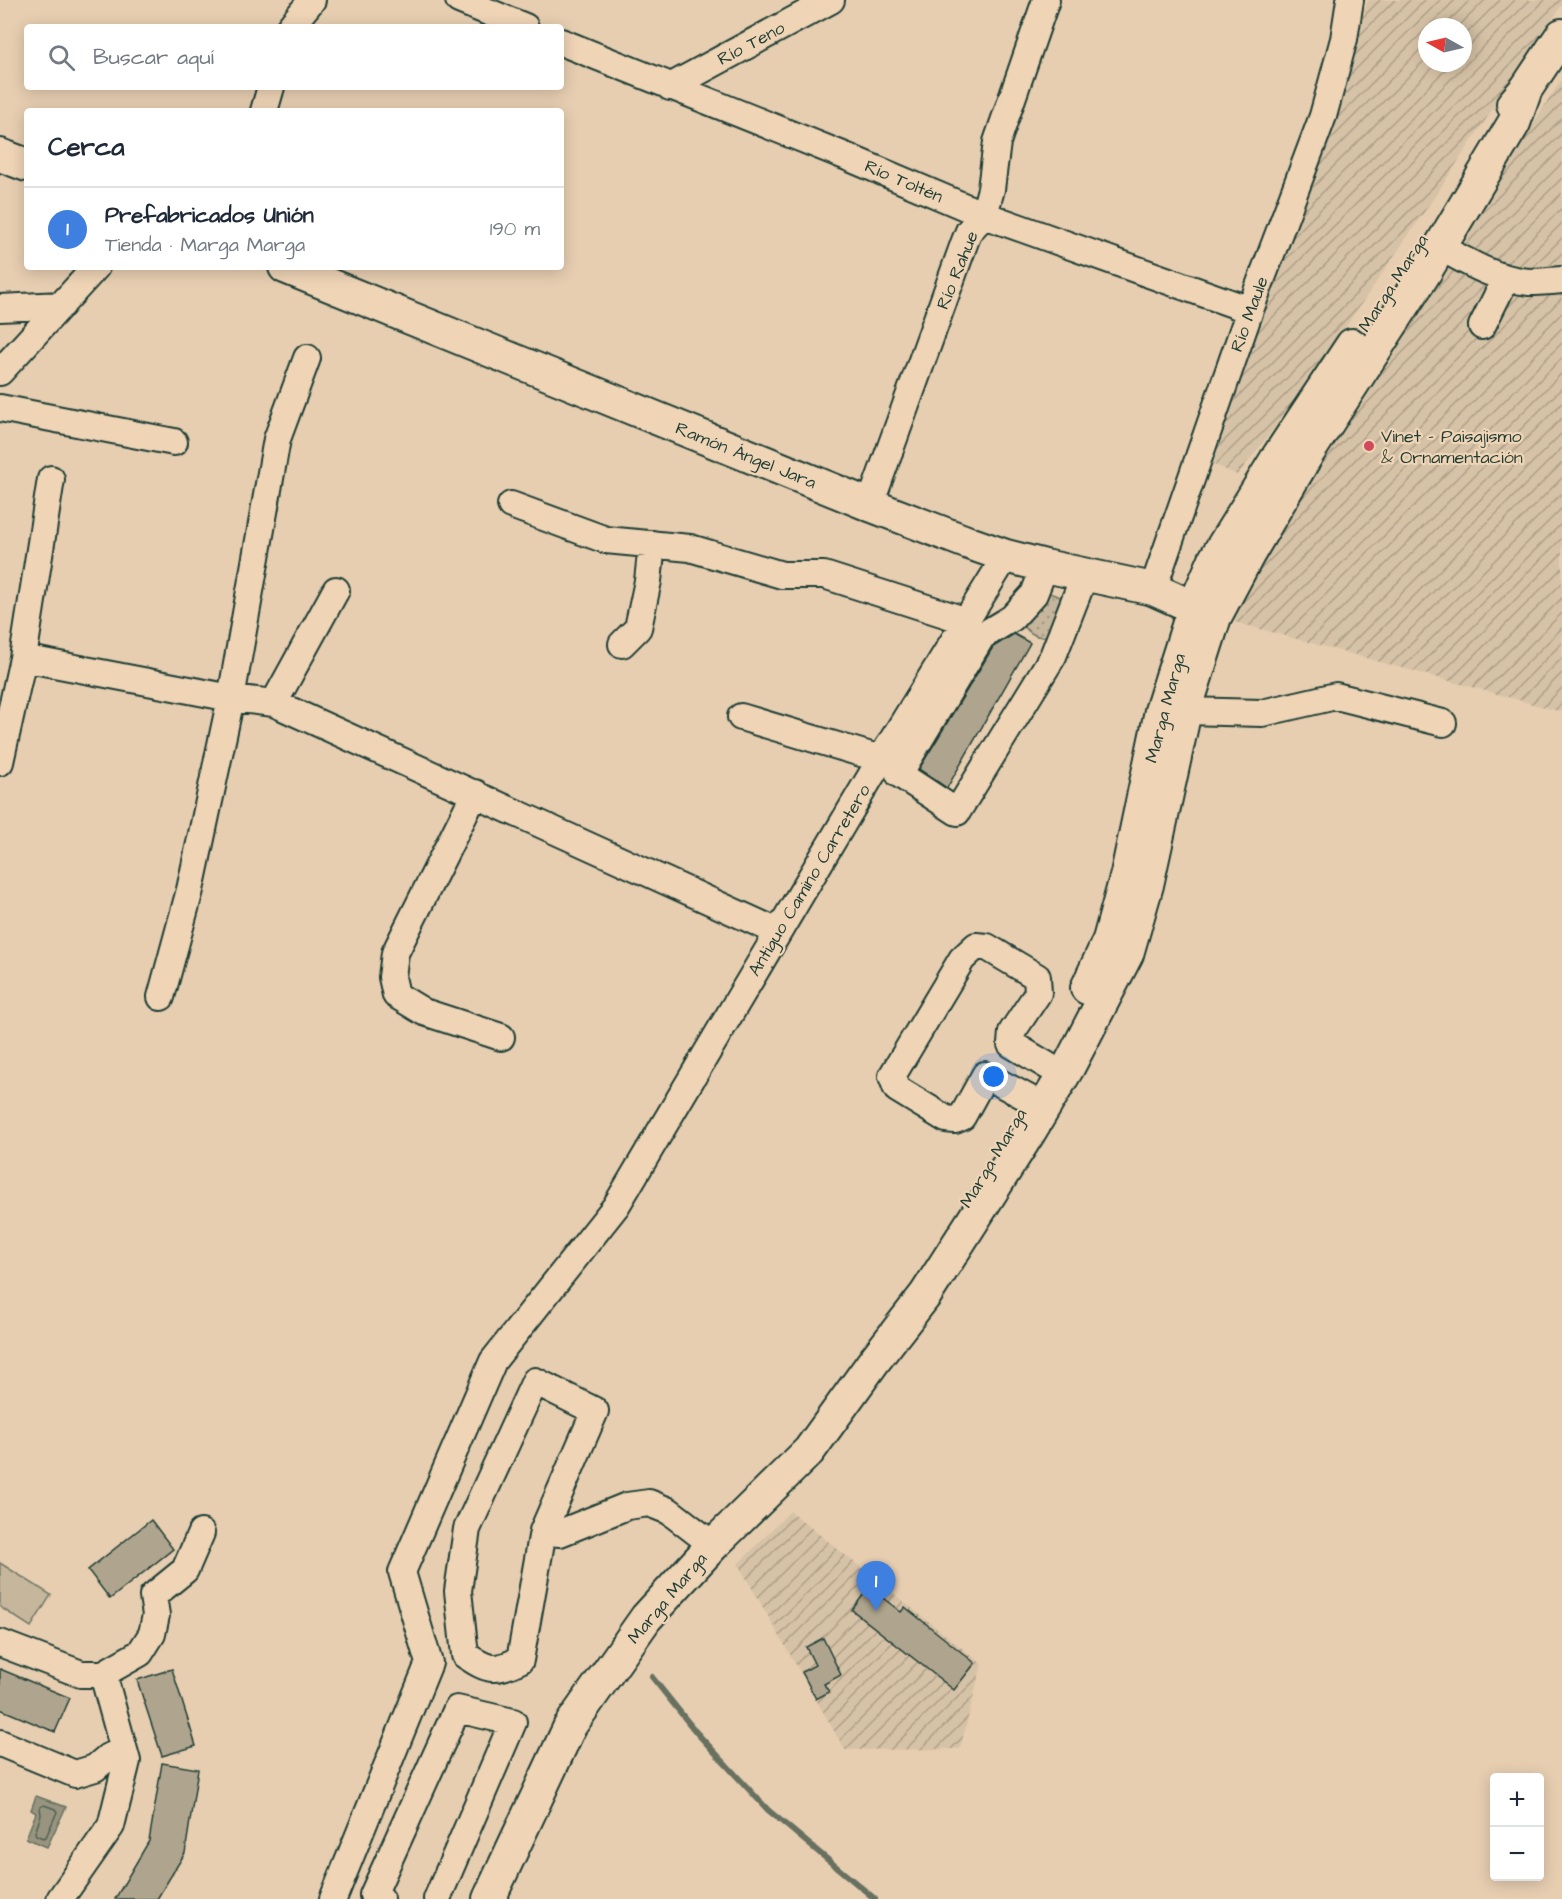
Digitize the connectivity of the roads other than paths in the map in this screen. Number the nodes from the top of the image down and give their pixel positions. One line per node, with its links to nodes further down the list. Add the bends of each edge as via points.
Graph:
1 (312, 0): 6 (street)
2 (459, 0): 7 (street)
3 (831, 0): 10 (street, Río Teno)
4 (1046, 0): 16 (street, Río Rahue, via 997,142)
5 (1350, 0): 24 (street, Río Maule, via 1323,116)
6 (292, 24)
7 (518, 24)
8 (1562, 35): 11 (main road, Marga Marga)
9 (564, 43): 10 (street, Río Toltén)
10 (670, 87): 16 (street, Río Toltén)
11 (1526, 89): 17 (main road, Marga Marga, via 1514,123); 39 (main road, Marga Marga, via 1500,120 1279,454 1215,559)
12 (270, 90): 13 (street)
13 (265, 108)
14 (0, 155): 15 (main road)
15 (24, 164)
16 (984, 215): 24 (street, Río Toltén); 32 (street, Río Rahue, via 965,241)
17 (1440, 247): 20 (street); 39 (main road, Marga Marga, via 1308,453 1248,555)
18 (93, 270): 22 (street)
19 (292, 270): 32 (main road, Ramón Ángel Jara)
20 (1506, 278): 21 (street, via 1530,282); 25 (street)
21 (1562, 280)
22 (62, 305): 23 (street); 27 (street)
23 (0, 308)
24 (1251, 310): 37 (street, Río Maule)
25 (1482, 326)
26 (307, 358): 43 (street, via 277,439)
27 (0, 372)
28 (0, 408): 29 (street)
29 (174, 442)
30 (51, 479): 42 (street)
31 (511, 505): 33 (street, via 606,540)
32 (870, 505): 34 (main road, Ramón Ángel Jara)
33 (652, 544): 40 (street, via 690,548 782,574 824,575); 41 (street, via 638,628)
34 (1006, 556): 35 (main road, Ramón Ángel Jara); 40 (street, Antiguo Camino Carretero)
35 (1045, 566): 36 (main road, Ramón Ángel Jara); 36 (street, via 1034,594 1012,618 982,636 899,774 957,812 1053,656)
36 (1085, 574): 37 (main road, Ramón Ángel Jara)
37 (1153, 589): 39 (main road, Ramón Ángel Jara)
38 (336, 590): 44 (street)
39 (1204, 612): 45 (main road, Marga Marga); 54 (main road, Marga Marga, via 1161,711 1109,940)
40 (967, 621): 48 (street, Antiguo Camino Carretero)
41 (622, 644)
42 (23, 658): 43 (street); 49 (street)
43 (231, 698): 44 (street); 52 (street, via 190,890)
44 (274, 703): 50 (street)
45 (1185, 711): 47 (street, via 1262,713 1336,696); 56 (main road, Marga Marga, via 1147,885 1127,954 1030,1131 926,1294)
46 (741, 717): 48 (street)
47 (1443, 723)
48 (881, 759): 51 (street, Antiguo Camino Carretero)
49 (0, 762)
50 (475, 793): 51 (street); 53 (street, via 395,953 392,977 396,995 424,1012)
51 (778, 932): 67 (street, Antiguo Camino Carretero, via 616,1206 493,1361 402,1572 429,1663)
52 (161, 997)
53 (501, 1037)
54 (1048, 1066): 55 (main road, Marga Marga); 55 (street, via 1011,1044 1012,1032 1038,993 1037,977 987,947 976,946 962,959 892,1076 897,1089 946,1119 962,1117 986,1075)
55 (1028, 1098): 56 (main road, Marga Marga)
56 (874, 1361): 59 (main road, Marga Marga, via 809,1451)
57 (543, 1531): 57 (street, via 595,1411 535,1381 467,1529 458,1592 465,1655 485,1668 503,1668 520,1660); 59 (street, via 560,1533 627,1506 649,1503 669,1511)
58 (201, 1533): 61 (street, via 185,1570 153,1596 156,1616 152,1634 140,1653)
59 (713, 1545): 70 (main road, Marga Marga, via 646,1618 570,1726)
60 (0, 1643): 61 (street, via 81,1674)
61 (103, 1674): 63 (street)
62 (0, 1743): 64 (street, via 75,1774)
63 (124, 1751): 64 (street); 65 (street, via 127,1761)
64 (95, 1768): 65 (street)
65 (122, 1779): 66 (street, via 111,1826)
66 (60, 1899)
67 (333, 1899)
68 (381, 1899): 69 (street, via 373,1895 457,1709 513,1722)
69 (437, 1899)
70 (489, 1899)

